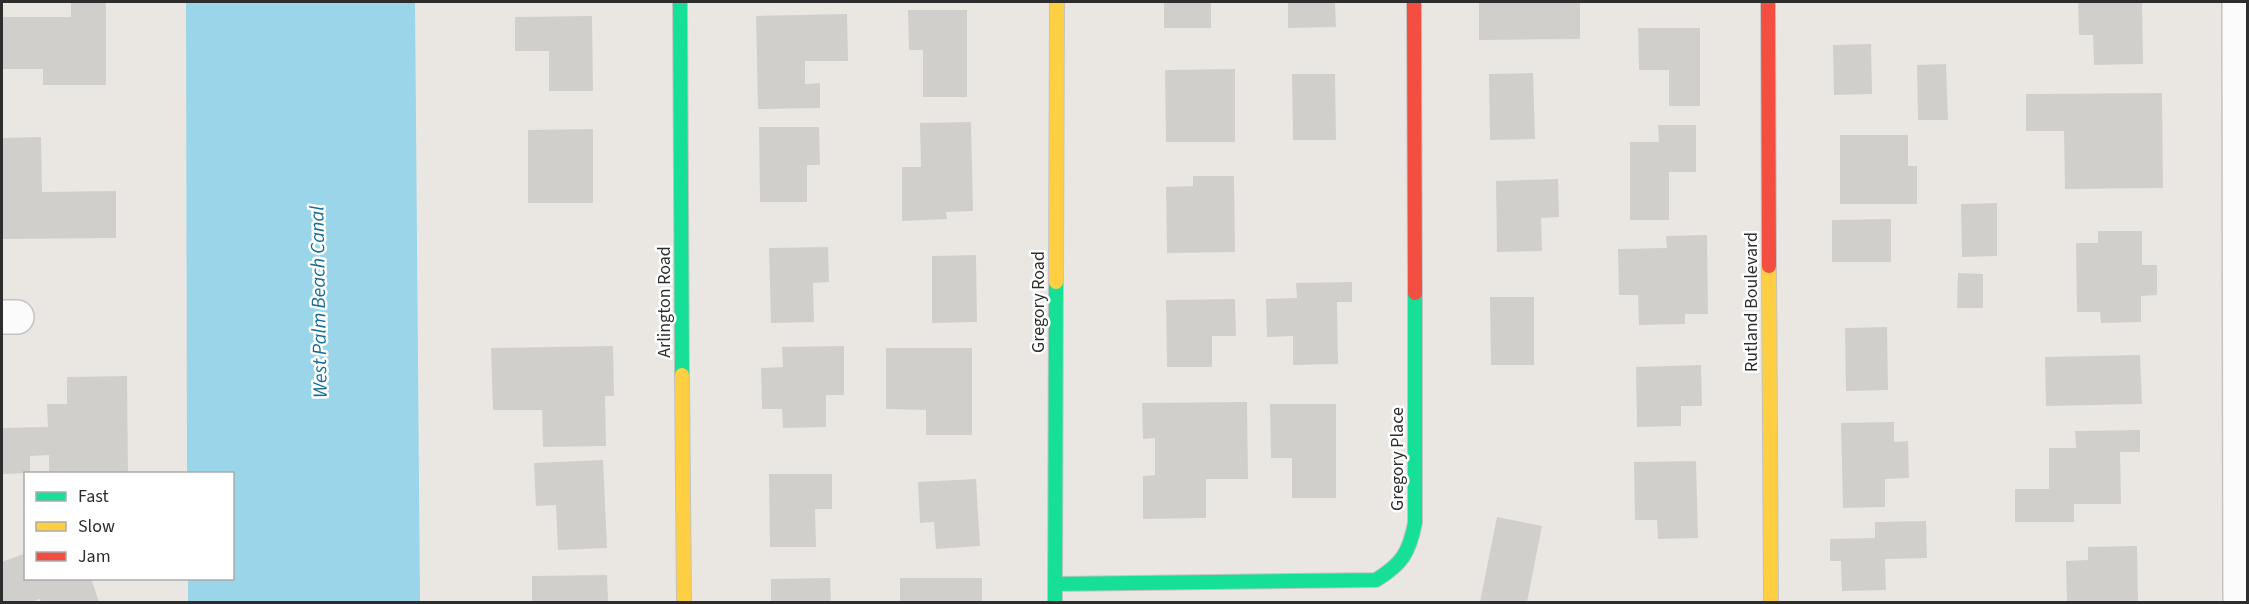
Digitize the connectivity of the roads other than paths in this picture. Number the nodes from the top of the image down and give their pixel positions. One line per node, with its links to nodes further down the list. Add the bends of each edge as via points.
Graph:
1 (680, 2): 7 (street, Arlington Road)
2 (1057, 2): 6 (street, Gregory Road)
3 (1414, 2): 6 (street, Gregory Place, via 1415,524 1411,548 1397,567 1376,580)
4 (1768, 2): 9 (street, Rutland Boulevard)
5 (2239, 2): 10 (street)
6 (1055, 584): 8 (street, Gregory Road)
7 (684, 603)
8 (1055, 603)
9 (1771, 603)
10 (2240, 603)

